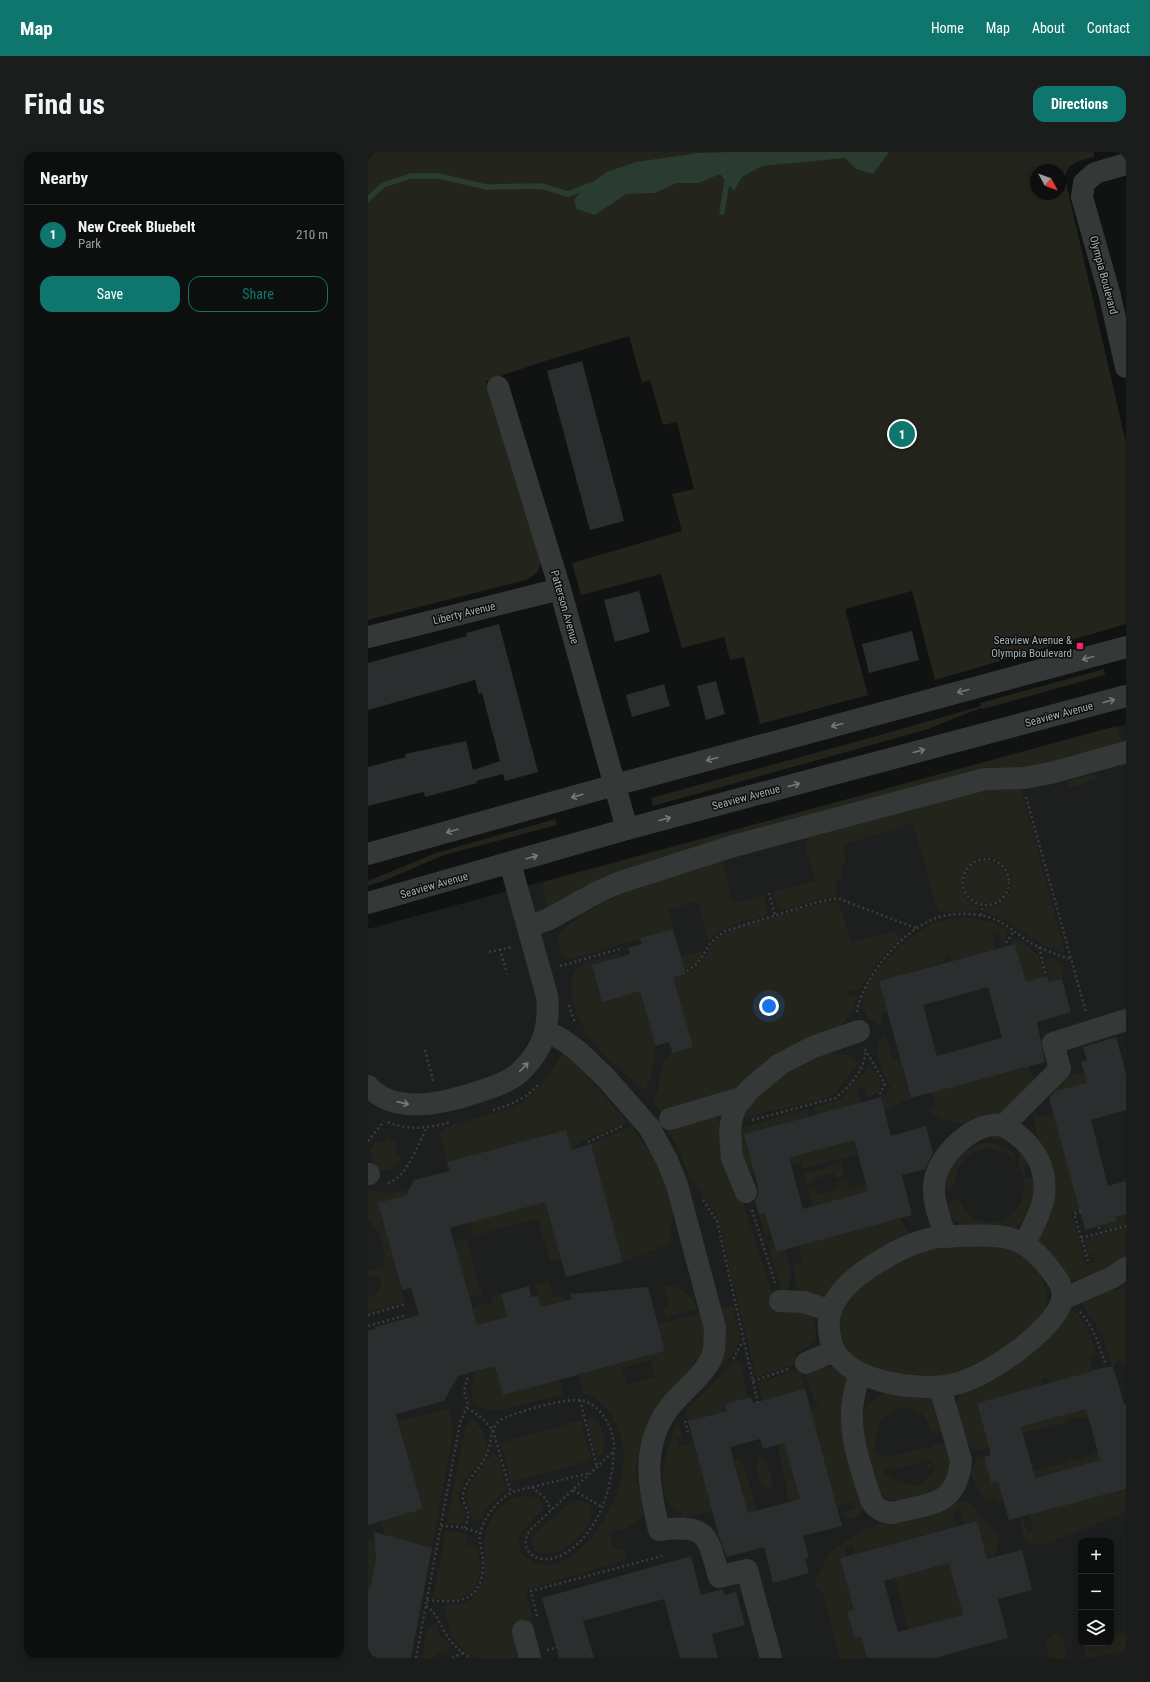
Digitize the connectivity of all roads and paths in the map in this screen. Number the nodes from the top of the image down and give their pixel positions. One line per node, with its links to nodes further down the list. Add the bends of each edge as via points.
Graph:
1 (1126, 164): 2 (street, Olympia Boulevard, via 1095,173 1084,183 1082,196 1110,296)
2 (1126, 367)
3 (498, 387): 4 (street, Patterson Avenue)
4 (560, 589): 5 (street, Liberty Avenue); 10 (street, Patterson Avenue)
5 (368, 637)
6 (1126, 647): 10 (street, one-way to 10)
7 (1126, 696): 11 (street, Seaview Avenue, one-way to 7)
8 (1126, 752): 9 (street, via 1051,773)
9 (1021, 778): 21 (street, via 985,778 730,847 618,882); 27 (path)
10 (615, 785): 11 (street, Patterson Avenue); 12 (street, one-way to 12)
11 (627, 829): 13 (street, Seaview Avenue, one-way to 11)
12 (368, 854)
13 (510, 863): 15 (street, Seaview Avenue); 21 (street)
14 (769, 893): 17 (path)
15 (368, 903)
16 (983, 905): 16 (path, via 999,902 1009,887 1009,876 1002,865 986,859 975,862 967,869 963,879 964,889 970,898); 18 (path)
17 (775, 915): 19 (path, via 837,898); 29 (path, via 719,934 698,963)
18 (981, 915): 19 (path, via 957,914 939,917); 20 (path, via 997,920)
19 (916, 928): 35 (path, via 896,946 866,984 857,1011)
20 (1014, 931): 22 (path); 23 (path)
21 (523, 936): 25 (path); 33 (street, via 547,996)
22 (1006, 943)
23 (1039, 947): 27 (path); 31 (path)
24 (623, 948): 28 (path)
25 (500, 949): 26 (path); 30 (path)
26 (489, 952)
27 (1071, 959): 34 (path)
28 (560, 966)
29 (687, 971)
30 (507, 974)
31 (1046, 975)
32 (1126, 1020): 34 (street)
33 (546, 1031): 38 (street, one-way to 33, via 381,1096 408,1104 439,1103 473,1094 505,1083 523,1069 537,1052); 100 (street, via 578,1051 606,1078 648,1127 667,1160 677,1185 715,1328 714,1350 706,1367 666,1412 654,1438 648,1469 653,1503 659,1530 692,1528 704,1535 711,1548 719,1577 747,1570)
34 (1091, 1031): 45 (street, via 1052,1043 1060,1069)
35 (862, 1040): 39 (path, via 885,1084); 40 (street, via 813,1048 780,1064); 44 (path, via 865,1056 863,1065 843,1092 835,1098)
36 (425, 1050): 37 (path)
37 (431, 1076)
38 (368, 1086)
39 (880, 1094)
40 (744, 1097): 41 (street); 44 (street, via 736,1106)
41 (670, 1119)
42 (384, 1121): 47 (path)
43 (628, 1124): 48 (path)
44 (730, 1125): 50 (street, via 732,1158)
45 (1003, 1126): 55 (street, via 986,1126 962,1139 941,1164 935,1177 934,1189); 57 (street, via 1033,1148 1043,1172 1044,1197)
46 (427, 1127): 49 (path, via 405,1170 396,1180 379,1182)
47 (368, 1141)
48 (588, 1142)
49 (368, 1174)
50 (746, 1192): 61 (path)
51 (1081, 1211): 56 (path, via 1074,1214)
52 (1126, 1226): 54 (path)
53 (1099, 1227): 54 (path)
54 (1101, 1233): 56 (path)
55 (946, 1237): 57 (street, via 1012,1238); 63 (street, via 915,1244 875,1264 845,1288)
56 (1081, 1238): 58 (path)
57 (1025, 1244): 60 (street, via 1036,1252 1057,1278)
58 (1088, 1260)
59 (1126, 1268): 60 (street, via 1113,1277)
60 (1063, 1299): 71 (path, via 1087,1319); 75 (street, via 1051,1319 1014,1353 974,1378)
61 (780, 1301): 63 (street, via 804,1302)
62 (405, 1304): 64 (path)
63 (831, 1311): 68 (street, via 828,1328)
64 (368, 1315)
65 (407, 1315): 66 (path)
66 (368, 1326)
67 (743, 1340): 69 (path, via 734,1358)
68 (834, 1351): 70 (street); 72 (street, via 847,1365)
69 (729, 1362)
70 (806, 1363): 74 (path)
71 (1105, 1363)
72 (860, 1373): 75 (street, via 886,1382); 75 (street, via 852,1411 854,1442 870,1500 878,1509 885,1512 941,1501 956,1484 961,1460)
73 (468, 1376): 77 (path, via 464,1391 468,1404)
74 (753, 1381)
75 (940, 1387)
76 (580, 1400): 78 (path, via 561,1402 508,1416 500,1420); 79 (path, via 594,1405 603,1414 614,1440); 80 (path)
77 (466, 1408): 78 (path, via 482,1418); 87 (path, via 460,1423)
78 (493, 1430): 84 (path); 88 (path, via 486,1456 468,1482 462,1497 468,1514)
79 (614, 1452): 80 (path); 85 (path, via 609,1487)
80 (597, 1467): 81 (path)
81 (591, 1473): 82 (path); 83 (path)
82 (532, 1487): 84 (path); 86 (path, via 546,1499)
83 (573, 1490): 85 (path); 86 (path)
84 (511, 1493): 89 (path, via 493,1509)
85 (602, 1507): 86 (path, via 592,1526 574,1548 562,1556 542,1560 529,1552 525,1540 530,1530)
86 (551, 1510)
87 (440, 1526): 88 (path); 91 (path)
88 (465, 1528): 89 (path)
89 (481, 1533): 91 (path, via 483,1566 476,1590 471,1596 454,1603)
90 (662, 1556): 93 (path, via 531,1592)
91 (427, 1600): 92 (path)
92 (426, 1606): 95 (path, via 433,1612 450,1640); 97 (path)
93 (530, 1626): 96 (street)
94 (558, 1647): 96 (path)
95 (463, 1653): 98 (path); 99 (path)
96 (537, 1654)
97 (416, 1658)
98 (452, 1658)
99 (470, 1658)
100 (771, 1658)

